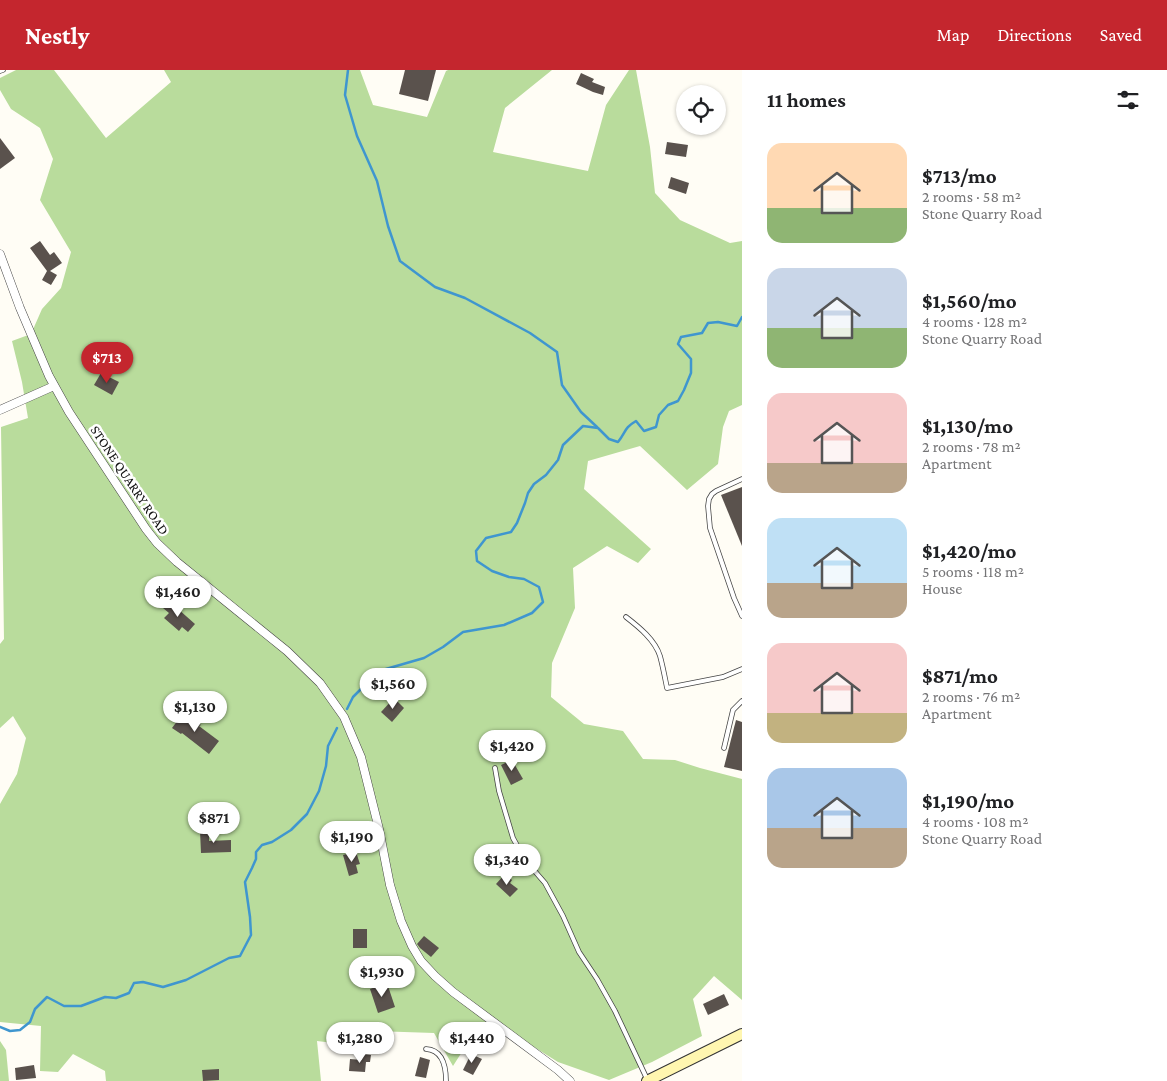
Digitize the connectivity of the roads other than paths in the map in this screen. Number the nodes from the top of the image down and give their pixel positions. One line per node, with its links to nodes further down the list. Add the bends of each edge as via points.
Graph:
1 (0, 254): 2 (street, STONE QUARRY ROAD)
2 (54, 386): 3 (street); 14 (street, STONE QUARRY ROAD, via 157,543 291,655 320,683 344,717 361,757 401,921 421,961 453,992)
3 (0, 410)
4 (742, 479): 5 (lane, via 712,494 708,506 710,528)
5 (741, 613)
6 (626, 617): 7 (lane, via 641,629 660,654 668,688 723,677)
7 (742, 669)
8 (742, 701): 9 (lane, via 733,710)
9 (724, 748)
10 (495, 768): 15 (lane, via 514,838 525,860 545,883 579,952 615,1011)
11 (742, 1034): 15 (street)
12 (426, 1049): 13 (lane, via 442,1057)
13 (446, 1081)
14 (570, 1081)
15 (647, 1081)

